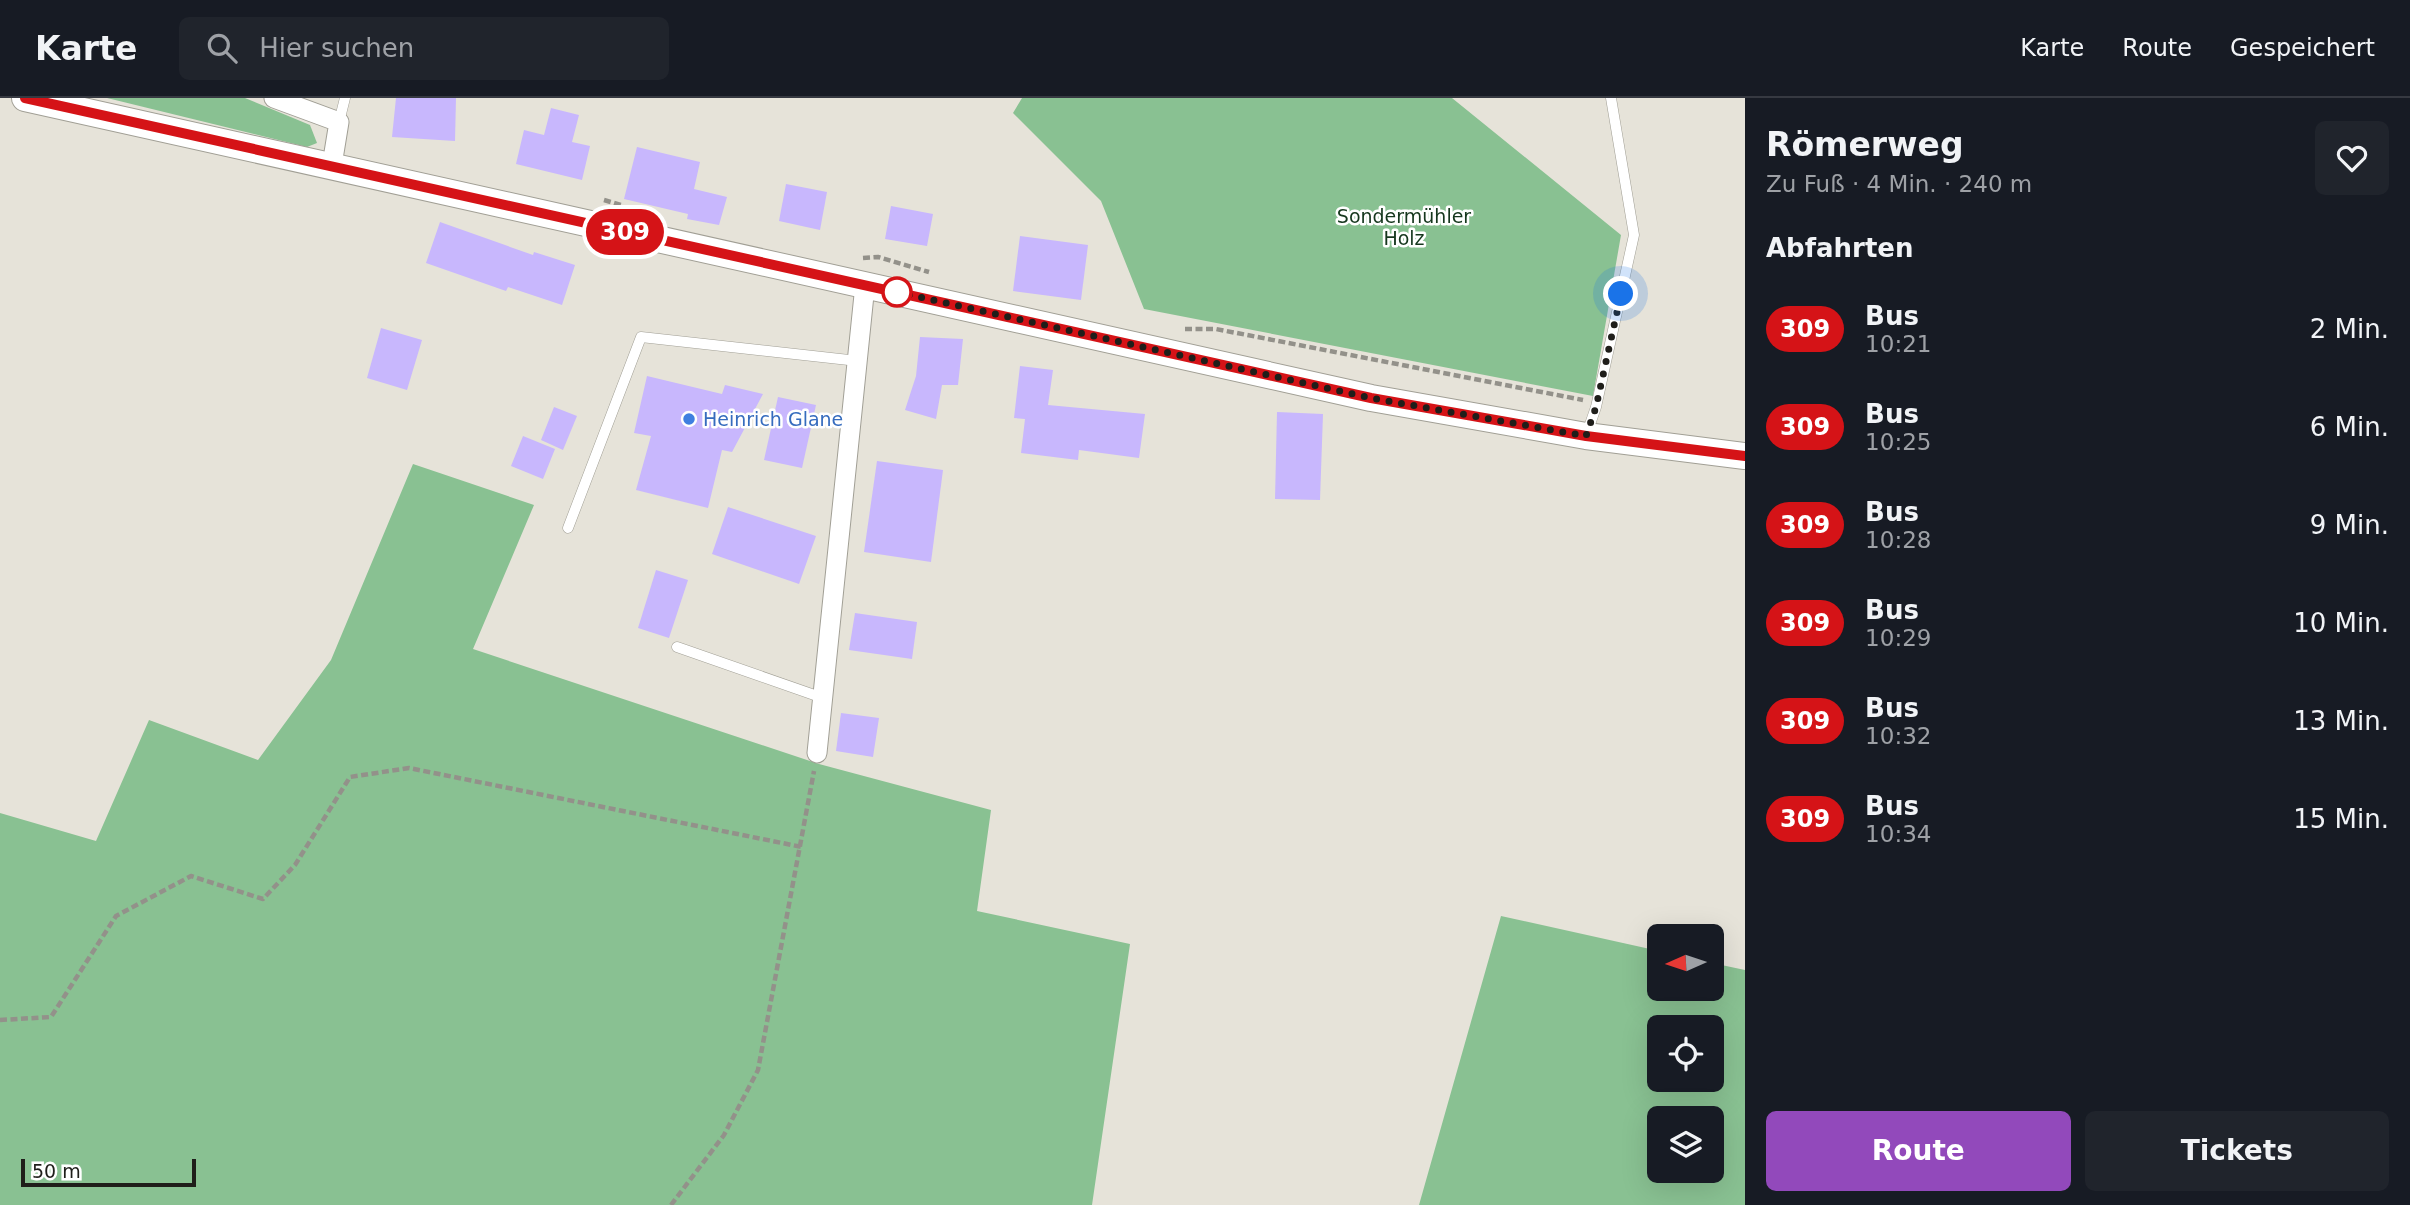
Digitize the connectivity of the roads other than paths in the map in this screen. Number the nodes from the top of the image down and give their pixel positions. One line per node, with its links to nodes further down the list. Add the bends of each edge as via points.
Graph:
1 (25, 98): 6 (main road)
2 (274, 98): 5 (street)
3 (345, 98): 5 (lane)
4 (1612, 98): 9 (lane, via 1634,235)
5 (339, 122): 6 (street)
6 (332, 165): 7 (main road)
7 (866, 285): 8 (street); 9 (main road, via 1358,395)
8 (858, 361): 11 (lane, via 641,337); 13 (street)
9 (1586, 436): 10 (main road)
10 (1745, 456)
11 (568, 528)
12 (677, 647): 13 (lane)
13 (822, 698): 14 (street)
14 (817, 753)

